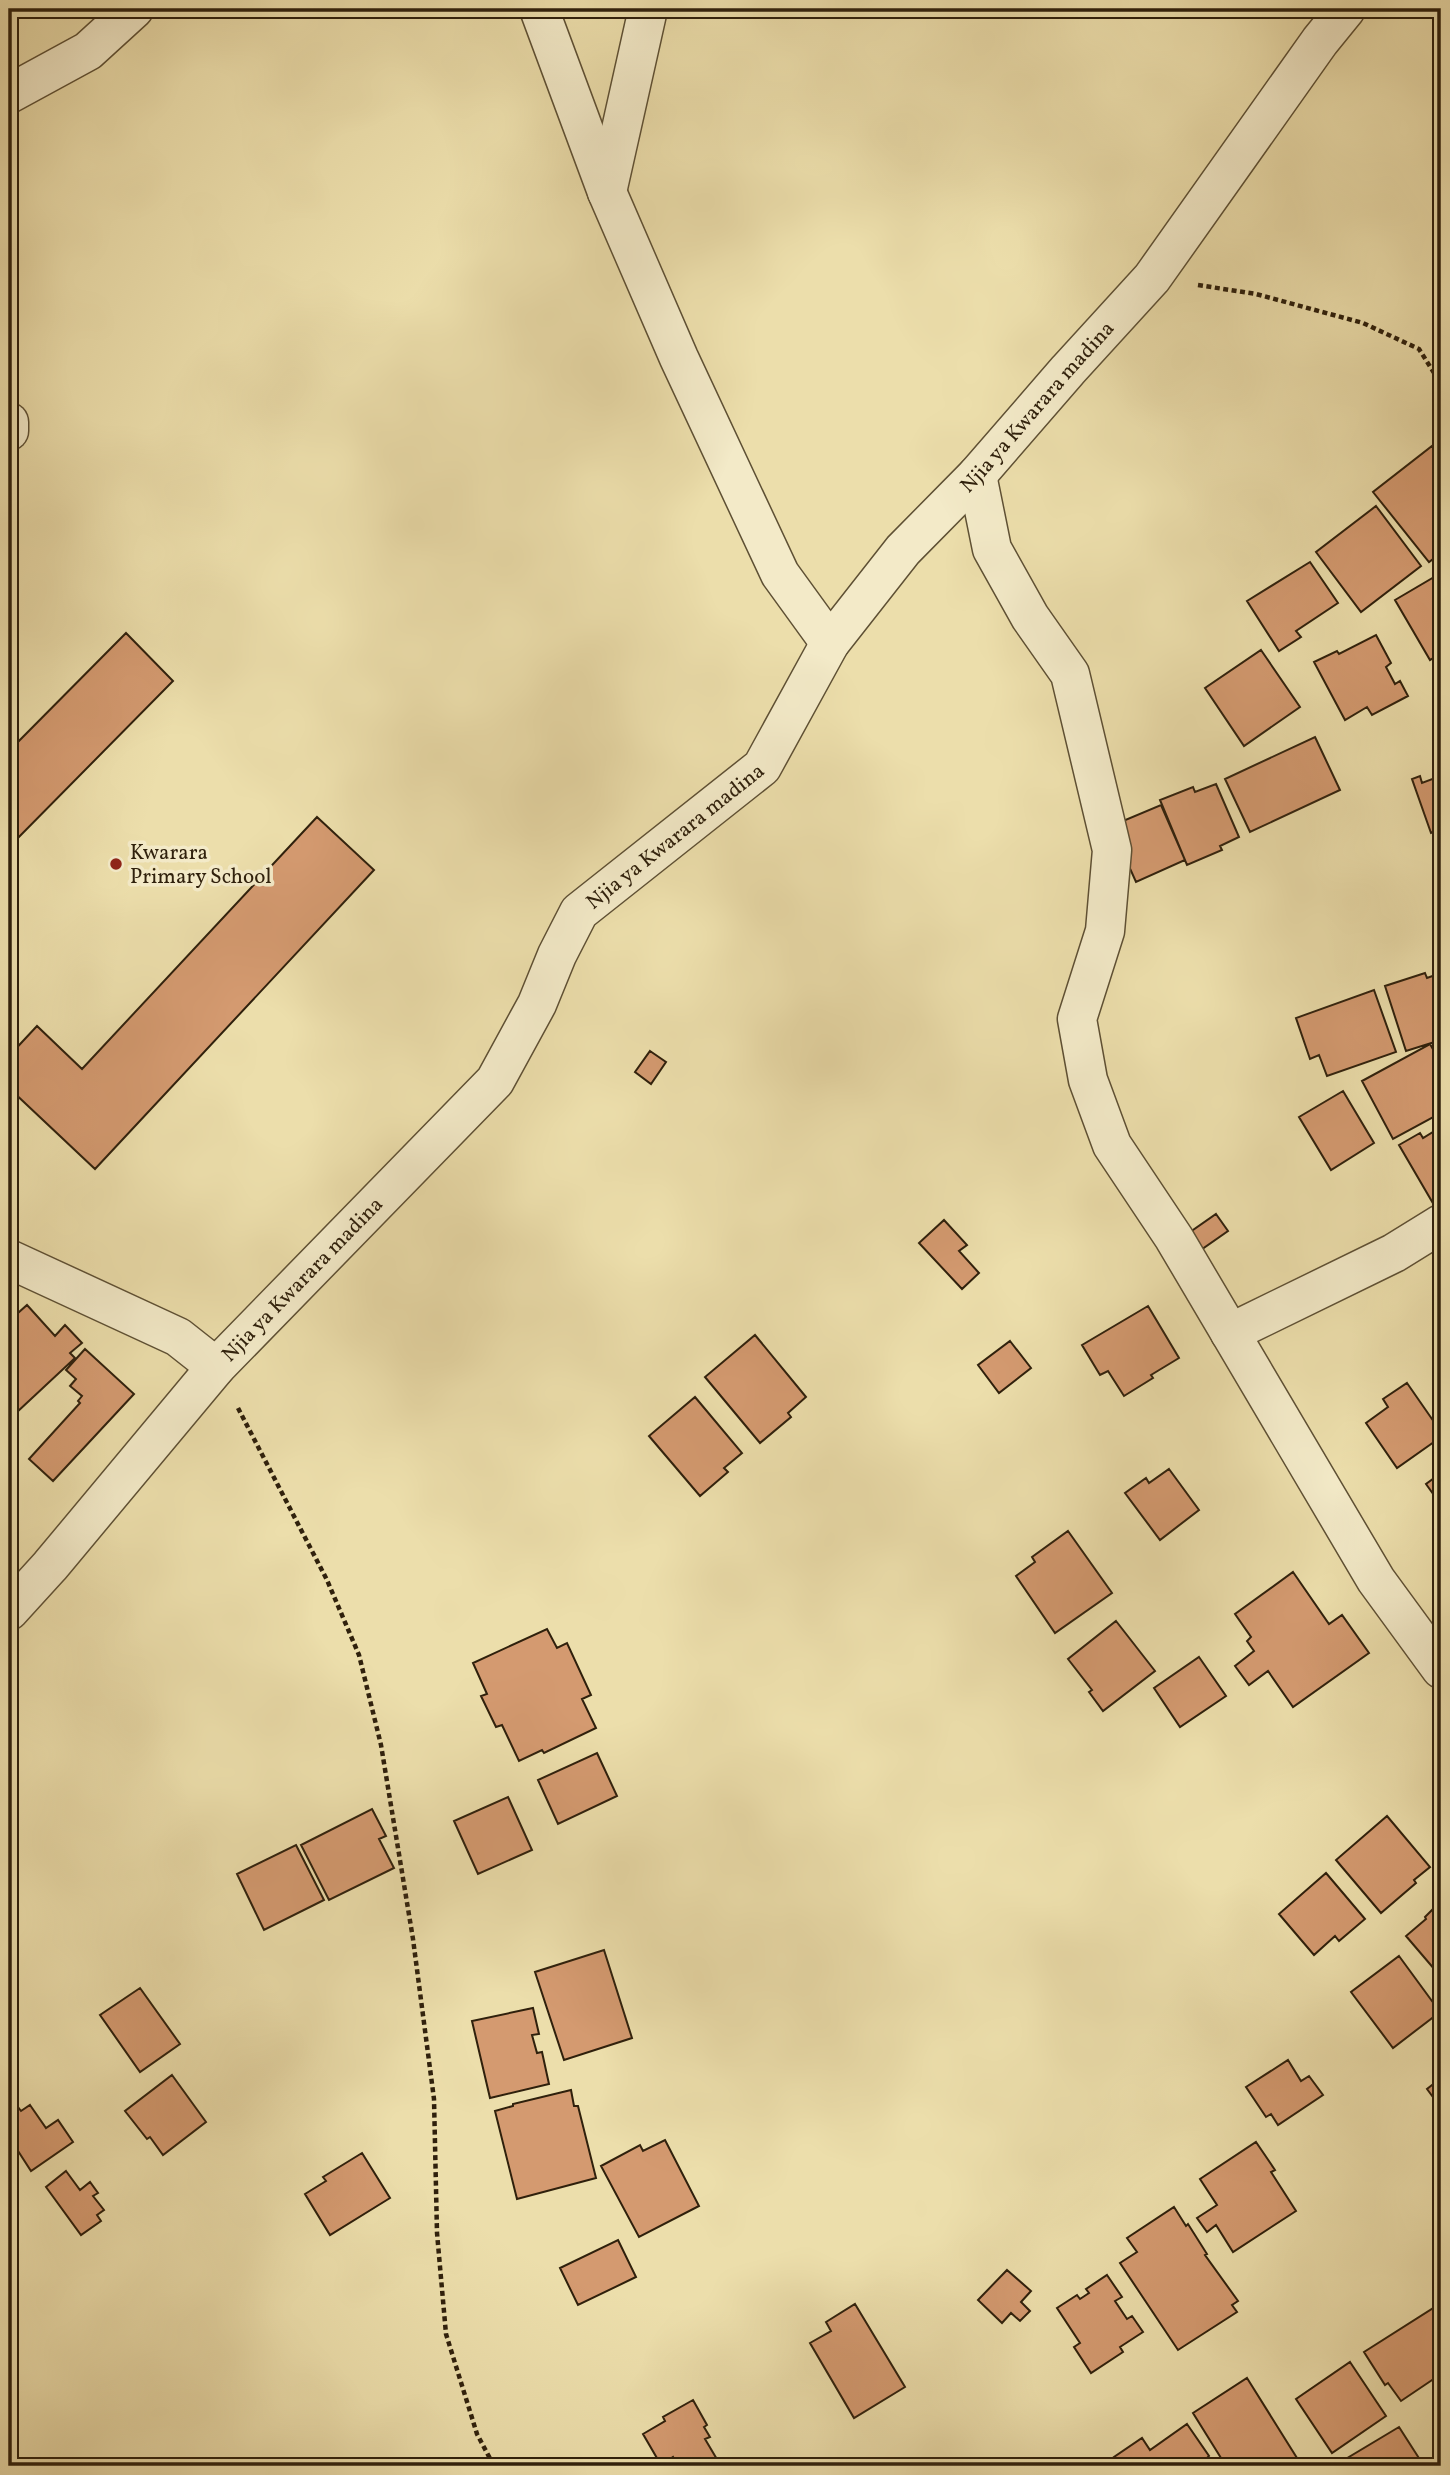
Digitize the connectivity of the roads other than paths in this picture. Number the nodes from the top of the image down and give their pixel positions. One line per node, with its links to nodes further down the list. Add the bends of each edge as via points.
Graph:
1 (134, 9): 5 (street, via 88,51)
2 (539, 9): 6 (street)
3 (649, 9): 6 (street)
4 (1346, 9): 9 (street, Njia ya Kwarara madina, via 1152,278)
5 (9, 94)
6 (607, 192): 10 (street, via 779,574)
7 (9, 422): 8 (street)
8 (9, 431)
9 (977, 475): 10 (street, Njia ya Kwarara madina, via 903,550); 13 (street, via 992,549 1030,617 1070,674 1112,850 1105,931 1077,1019 1088,1080 1112,1145)
10 (830, 643): 14 (street, Njia ya Kwarara madina, via 762,766 579,912 495,1081)
11 (1441, 1224): 13 (street, via 1394,1253)
12 (9, 1259): 14 (street, via 178,1337)
13 (1230, 1333): 16 (street, via 1376,1580)
14 (216, 1367): 15 (street, Njia ya Kwarara madina)
15 (9, 1611)
16 (1441, 1669)

